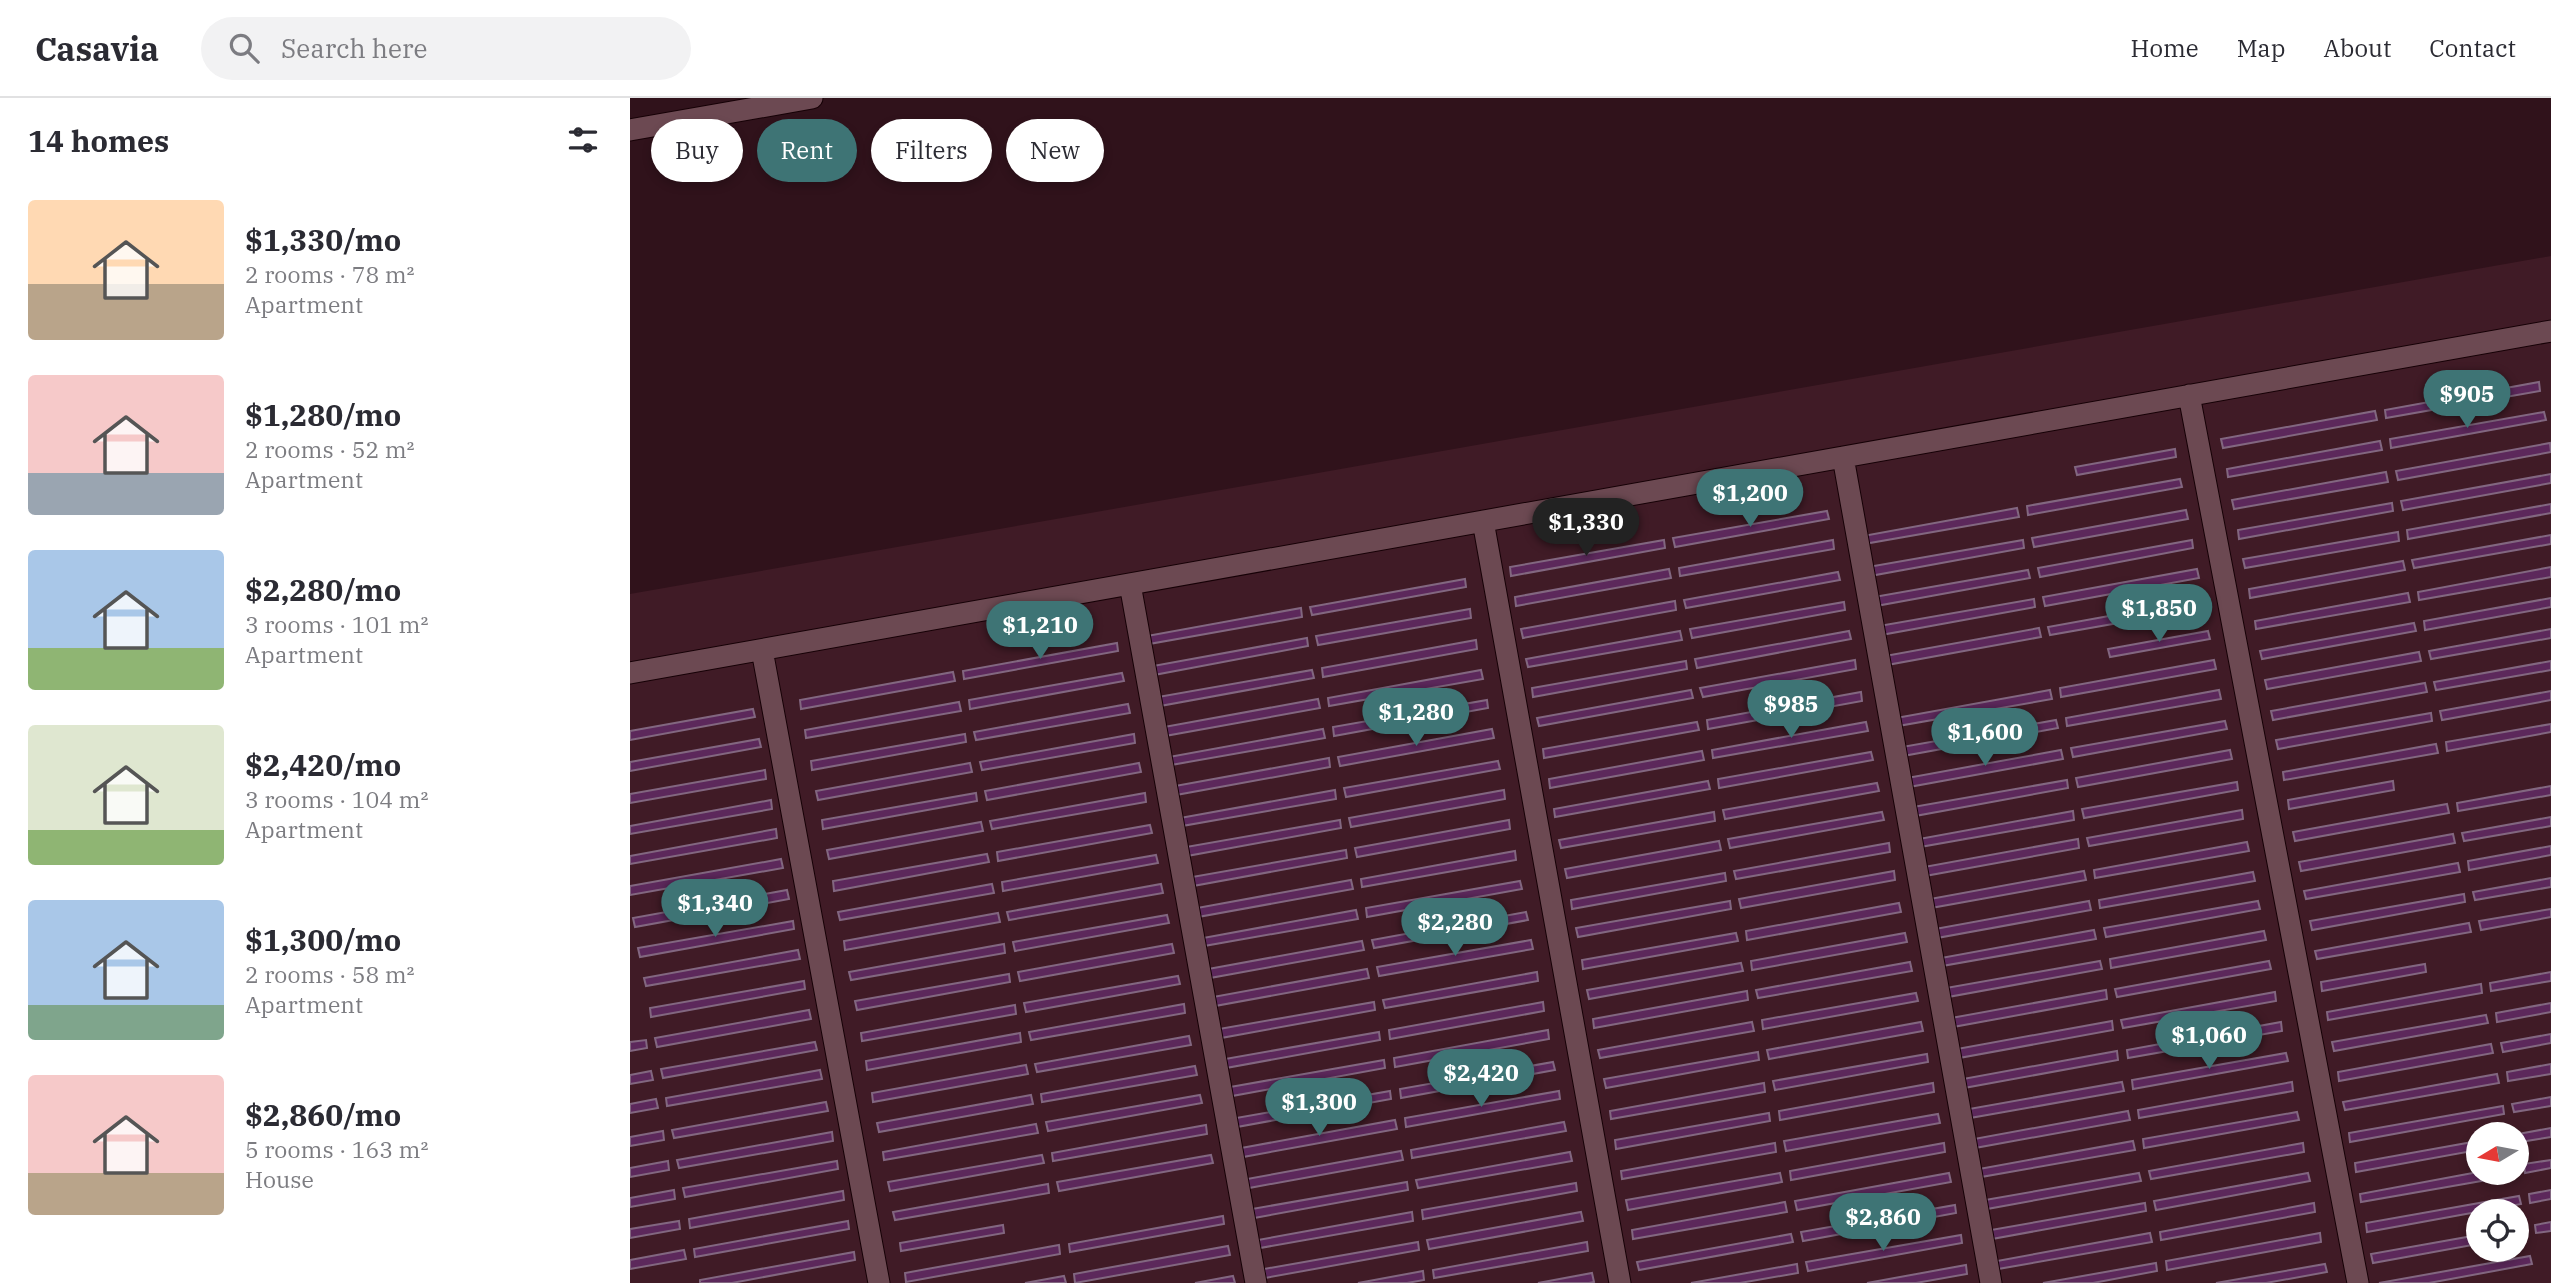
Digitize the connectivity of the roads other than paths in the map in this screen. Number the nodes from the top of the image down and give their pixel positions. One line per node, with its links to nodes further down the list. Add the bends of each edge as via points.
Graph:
1 (812, 98): 2 (lane)
2 (630, 130)
3 (2551, 331): 4 (lane)
4 (2189, 395): 5 (lane); 14 (lane)
5 (1843, 457): 6 (lane); 13 (lane)
6 (1483, 521): 7 (lane); 12 (lane)
7 (1130, 584): 8 (lane); 11 (lane)
8 (762, 650): 9 (lane); 10 (lane)
9 (630, 673)
10 (879, 1283)
11 (1256, 1283)
12 (1620, 1283)
13 (1991, 1283)
14 (2358, 1283)

